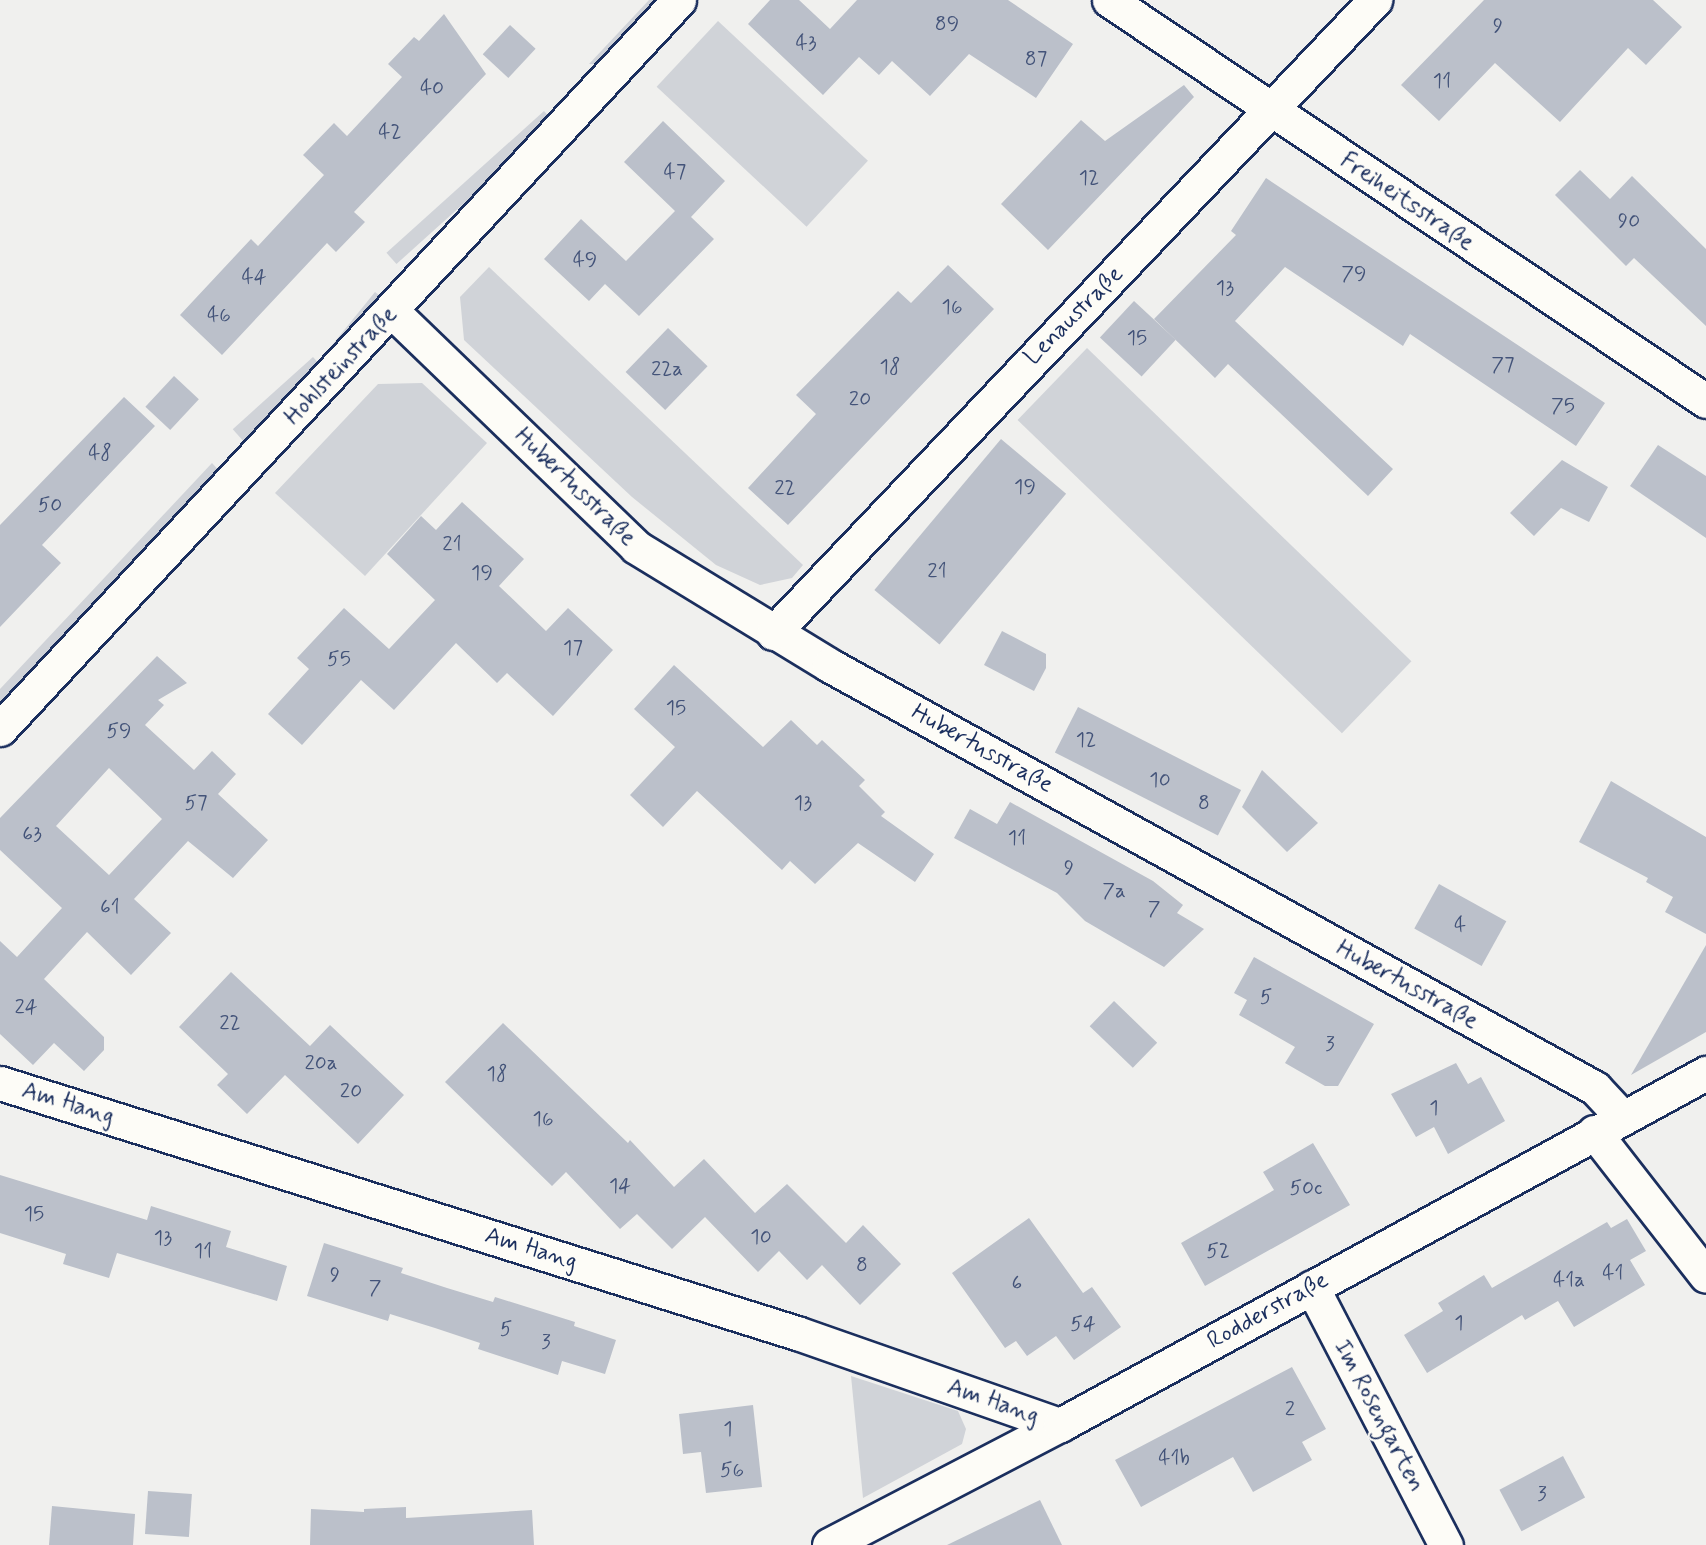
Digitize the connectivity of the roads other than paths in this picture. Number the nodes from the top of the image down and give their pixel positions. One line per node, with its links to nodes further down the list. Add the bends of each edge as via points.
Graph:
1 (680, 0): 5 (street, Hohlsteinstraße)
2 (1110, 0): 4 (street, Freiheitsstraße)
3 (1376, 0): 4 (street, Lenaustraße)
4 (1272, 111): 6 (street, Freiheitsstraße); 7 (street, Lenaustraße)
5 (392, 311): 7 (street, Hubertusstraße, via 636,547); 8 (street, Hohlsteinstraße)
6 (1706, 401)
7 (773, 633): 11 (street, Hubertusstraße, via 1595,1088)
8 (0, 729)
9 (1706, 1073): 11 (street, Rodderstraße)
10 (0, 1083): 14 (street, Am Hang, via 797,1333)
11 (1608, 1125): 12 (street, Hubertusstraße); 13 (street, Rodderstraße)
12 (1706, 1276)
13 (1312, 1287): 14 (street, Rodderstraße); 16 (street, Im Rosengarten)
14 (1060, 1425): 15 (street, Rodderstraße)
15 (829, 1545)
16 (1446, 1545)

